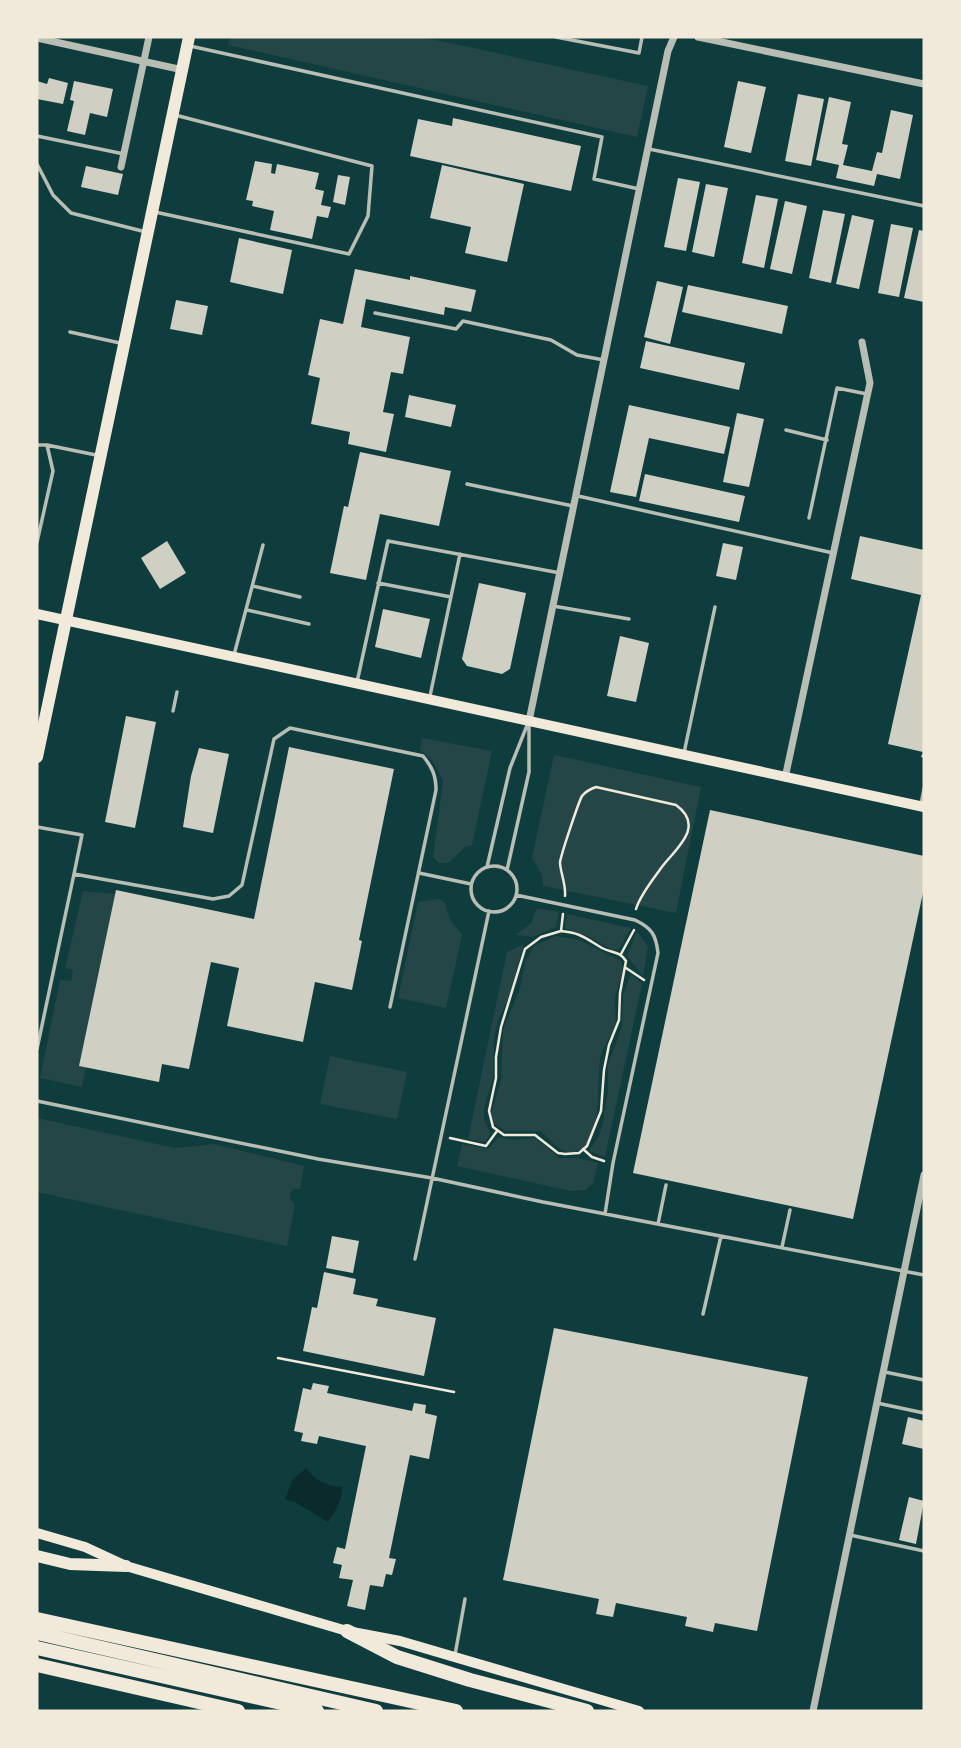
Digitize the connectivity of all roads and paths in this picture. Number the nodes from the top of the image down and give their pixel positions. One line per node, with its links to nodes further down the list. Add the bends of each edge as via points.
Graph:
1 (149, 37): 8 (street)
2 (556, 37): 3 (lane, via 639,53)
3 (642, 37)
4 (674, 37): 13 (street)
5 (698, 37): 10 (street)
6 (37, 38): 8 (street)
7 (188, 41): 9 (main road); 17 (lane, via 602,137 594,179)
8 (144, 61): 9 (street); 14 (street)
9 (183, 70): 11 (main road)
10 (924, 83)
11 (173, 115): 19 (main road); 19 (lane, via 372,166 368,216 349,254)
12 (37, 136): 14 (lane)
13 (647, 148): 17 (street); 18 (lane)
14 (124, 154): 16 (street)
15 (37, 164): 20 (lane, via 53,195 71,214)
16 (121, 167)
17 (639, 189): 25 (street)
18 (924, 206)
19 (153, 211): 20 (main road)
20 (148, 233): 24 (main road)
21 (375, 313): 25 (lane, via 456,329 463,321 551,340 577,355)
22 (70, 332): 24 (lane)
23 (862, 342): 26 (street, via 870,383)
24 (125, 344): 31 (main road)
25 (604, 360): 33 (street)
26 (867, 394): 28 (lane, via 837,388); 38 (street)
27 (786, 430): 28 (lane)
28 (827, 440): 35 (lane)
29 (47, 445): 30 (lane); 31 (lane); 36 (lane, via 53,471)
30 (37, 446)
31 (102, 456): 50 (main road)
32 (467, 484): 34 (lane)
33 (576, 495): 34 (street); 38 (lane)
34 (573, 506): 40 (street)
35 (809, 518)
36 (37, 542)
37 (263, 545): 42 (lane)
38 (833, 553): 60 (street)
39 (460, 554): 40 (lane); 41 (lane, via 388,541); 44 (lane)
40 (559, 573): 45 (street)
41 (378, 583): 44 (lane); 53 (lane)
42 (253, 586): 43 (lane); 47 (lane)
43 (300, 597)
44 (451, 597): 55 (lane)
45 (553, 606): 49 (lane); 57 (street)
46 (715, 607): 58 (lane)
47 (247, 610): 51 (lane); 52 (lane)
48 (37, 614): 50 (main road)
49 (629, 619)
50 (67, 621): 52 (main road); 59 (main road)
51 (309, 624)
52 (234, 657): 53 (main road)
53 (356, 684): 55 (main road)
54 (177, 692): 56 (lane)
55 (430, 700): 57 (main road)
56 (173, 711)
57 (529, 721): 58 (main road); 64 (lane, via 510,768); 65 (lane, via 529,772)
58 (684, 755): 60 (main road)
59 (37, 757)
60 (785, 778): 62 (main road)
61 (924, 789): 62 (lane)
62 (923, 806)
63 (37, 827): 67 (lane, via 82,835)
64 (487, 867): 65 (lane); 68 (lane)
65 (507, 870): 69 (lane, via 515,881)
66 (418, 873): 67 (lane, via 436,790 436,776 423,756 290,728 274,739 242,885 229,896 213,899); 68 (lane); 79 (lane)
67 (74, 874): 80 (lane)
68 (471, 884): 71 (lane, via 472,897)
69 (516, 895): 71 (lane, via 502,910); 78 (lane, via 648,926 656,937 658,953)
70 (565, 896): 72 (path, via 561,855 585,792 596,787 676,805 687,825 684,842 659,870)
71 (489, 911): 87 (lane)
72 (635, 911)
73 (563, 913): 75 (path)
74 (634, 930): 76 (path)
75 (561, 931): 76 (path, via 582,935); 82 (path, via 525,949 517,973 501,1027 489,1111)
76 (621, 954): 77 (path)
77 (626, 968): 78 (path); 84 (path, via 619,1020 604,1070 601,1111)
78 (652, 984): 90 (lane)
79 (390, 1007)
80 (37, 1049)
81 (37, 1101): 87 (lane)
82 (497, 1131): 83 (path, via 486,1146); 84 (path, via 508,1136 536,1135 558,1153 573,1155)
83 (450, 1138)
84 (583, 1149): 85 (path)
85 (604, 1161)
86 (924, 1175): 95 (street)
87 (432, 1178): 90 (lane); 94 (lane)
88 (666, 1185): 91 (lane)
89 (790, 1210): 93 (lane)
90 (605, 1214): 91 (lane)
91 (659, 1224): 92 (lane)
92 (721, 1236): 93 (lane); 97 (lane)
93 (782, 1247): 95 (lane)
94 (415, 1259)
95 (904, 1272): 96 (lane); 99 (street)
96 (924, 1275)
97 (703, 1314)
98 (278, 1358): 101 (path)
99 (884, 1371): 100 (lane); 102 (street)
100 (924, 1380)
101 (454, 1392)
102 (877, 1403): 103 (lane); 105 (street)
103 (924, 1413)
104 (37, 1533): 108 (main road, via 85,1547)
105 (850, 1535): 106 (lane); 122 (street)
106 (924, 1551)
107 (37, 1556): 108 (main road, via 70,1564)
108 (125, 1566): 111 (main road)
109 (466, 1599): 114 (lane)
110 (37, 1619): 119 (highway)
111 (346, 1630): 114 (main road); 120 (highway, via 397,1657)
112 (37, 1633): 118 (highway)
113 (37, 1648): 117 (highway)
114 (455, 1658): 121 (main road)
115 (37, 1665): 116 (highway)
116 (238, 1711)
117 (317, 1711)
118 (376, 1711)
119 (456, 1711)
120 (587, 1711)
121 (639, 1711)
122 (813, 1711)

